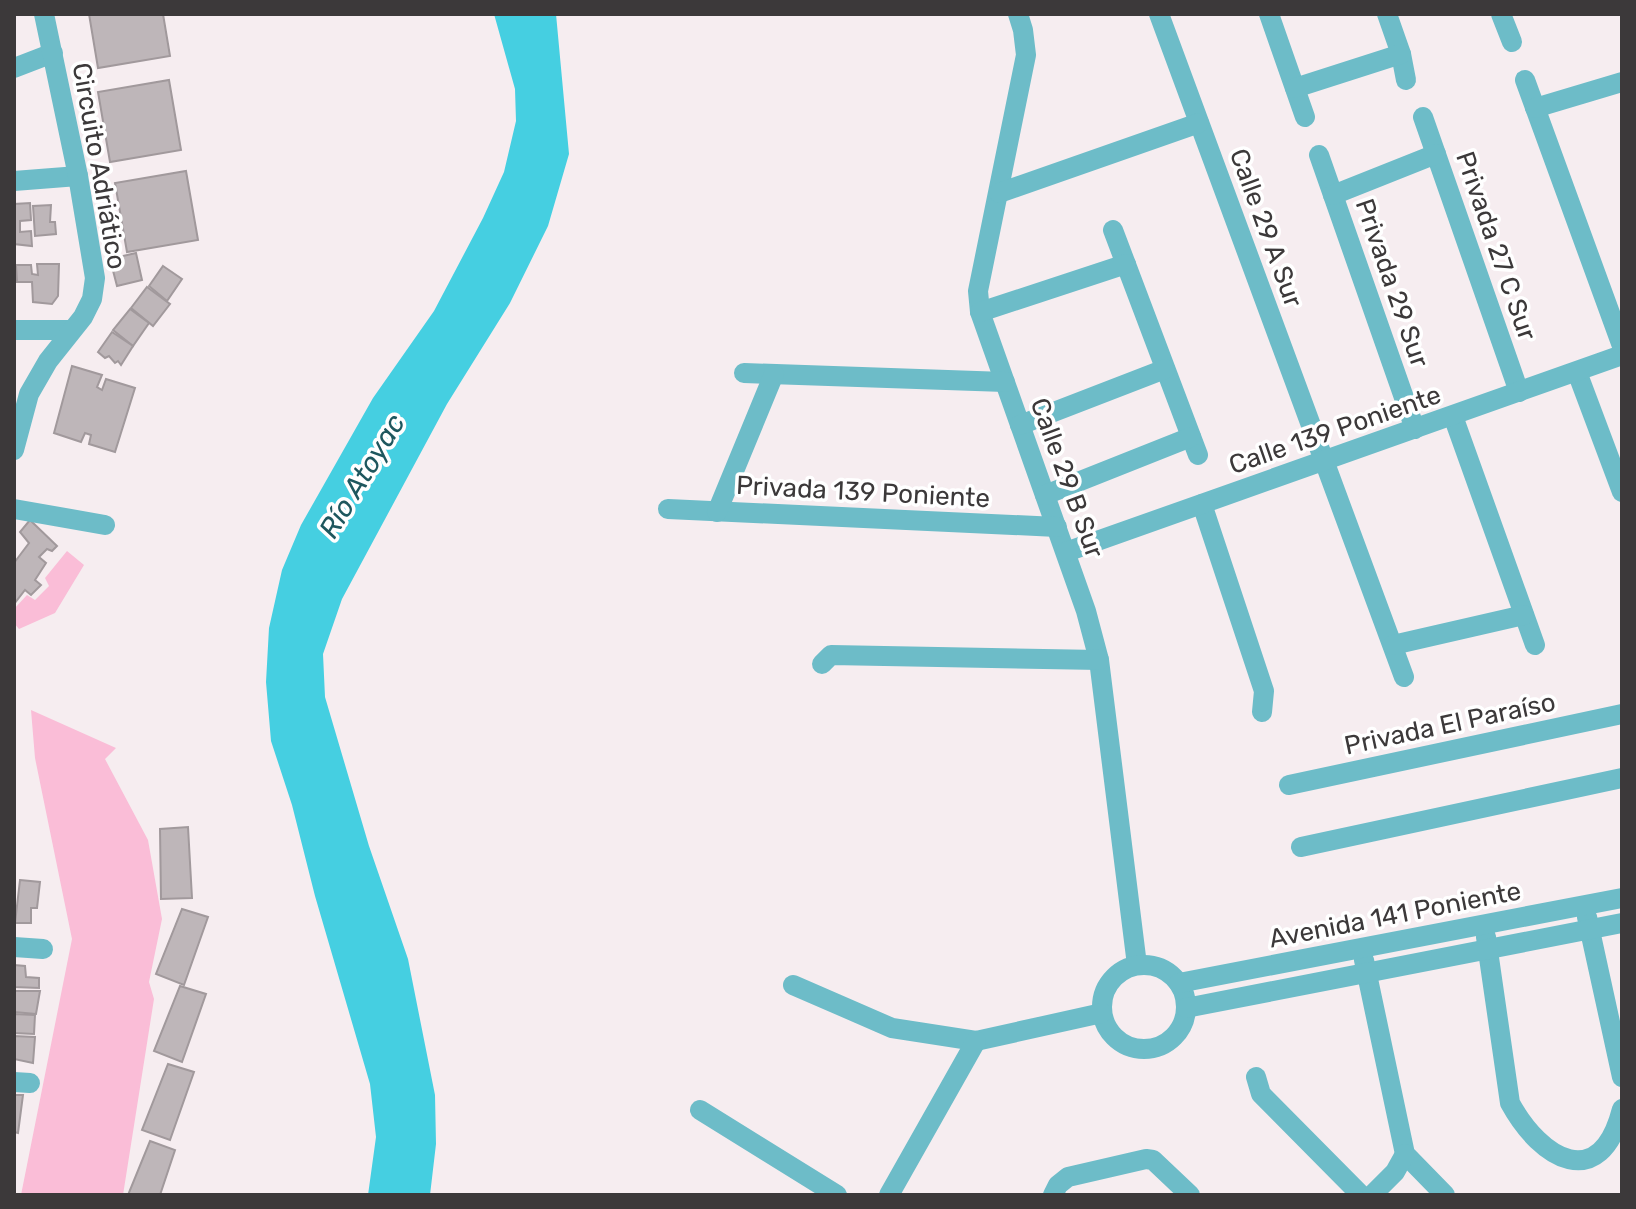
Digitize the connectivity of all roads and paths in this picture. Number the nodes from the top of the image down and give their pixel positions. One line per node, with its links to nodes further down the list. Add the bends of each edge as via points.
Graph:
1 (44, 14): 8 (street, Circuito Adriático)
2 (1018, 14): 23 (street, Calle 29 B Sur, via 1026,55)
3 (1159, 14): 18 (street, Calle 29 A Sur)
4 (1269, 14): 14 (street)
5 (1387, 14): 9 (street)
6 (1503, 14): 7 (street)
7 (1512, 42)
8 (53, 53): 10 (street); 21 (street, Circuito Adriático)
9 (1401, 54): 11 (street); 14 (street)
10 (14, 68)
11 (1406, 80)
12 (1525, 80): 15 (street)
13 (1622, 82): 15 (street)
14 (1295, 88): 16 (street)
15 (1535, 108): 30 (street)
16 (1305, 117)
17 (1423, 117): 19 (street, Privada 27 C Sur)
18 (1199, 123): 23 (street); 42 (street, Calle 29 A Sur)
19 (1436, 154): 24 (street); 37 (street, Privada 27 C Sur)
20 (1319, 155): 24 (street, Privada 29 Sur)
21 (78, 176): 22 (street); 29 (street, Circuito Adriático, via 95,278 92,299)
22 (14, 181)
23 (999, 193): 27 (street, Calle 29 B Sur, via 978,291)
24 (1333, 195): 40 (street, Privada 29 Sur)
25 (1113, 230): 26 (street)
26 (1126, 264): 27 (street); 32 (street)
27 (980, 312): 36 (street, Calle 29 B Sur)
28 (14, 330): 29 (street)
29 (71, 330): 41 (street, Circuito Adriático, via 29,394)
30 (1622, 346)
31 (1622, 355): 33 (street, Calle 139 Poniente)
32 (1165, 369): 39 (street); 44 (street, via 1194,446)
33 (1577, 372): 37 (street, Calle 139 Poniente); 43 (street)
34 (744, 373): 35 (street)
35 (774, 374): 36 (street); 48 (street)
36 (1005, 382): 39 (street, Calle 29 B Sur)
37 (1519, 392): 38 (street, Calle 139 Poniente)
38 (1453, 416): 40 (street, Calle 139 Poniente); 52 (street)
39 (1020, 425): 44 (street, Calle 29 B Sur)
40 (1415, 429): 42 (street, Calle 139 Poniente)
41 (14, 450)
42 (1325, 461): 45 (street, Calle 139 Poniente); 53 (street)
43 (1622, 492)
44 (1045, 495): 50 (street, Calle 29 B Sur)
45 (1202, 504): 51 (street, Calle 139 Poniente); 58 (street, via 1264,691)
46 (14, 509): 49 (street)
47 (668, 509): 48 (street, Privada 139 Poniente)
48 (717, 512): 50 (street, Privada 139 Poniente)
49 (105, 525)
50 (1057, 527): 51 (street, Calle 29 B Sur)
51 (1066, 552): 55 (street, Calle 29 B Sur)
52 (1524, 615): 53 (street); 54 (street)
53 (1393, 645): 57 (street)
54 (1535, 645)
55 (1099, 660): 56 (street, via 831,655); 72 (street, Calle 29 B Sur)
56 (822, 664)
57 (1404, 677)
58 (1262, 712)
59 (1622, 714): 61 (street, Privada El Paraíso)
60 (1622, 778): 62 (street)
61 (1289, 785)
62 (1301, 847)
63 (1622, 898): 64 (street, Avenida 141 Poniente)
64 (1584, 905): 66 (street, Avenida 141 Poniente); 67 (street)
65 (1622, 923): 67 (street, Avenida 141 Poniente)
66 (1485, 924): 69 (street, Avenida 141 Poniente); 70 (street)
67 (1590, 928): 70 (street, Avenida 141 Poniente); 80 (street)
68 (14, 947): 71 (street)
69 (1362, 948): 73 (street); 74 (street, Avenida 141 Poniente)
70 (1488, 948): 73 (street, Avenida 141 Poniente); 81 (street, via 1510,1103 1519,1120 1557,1156 1583,1162 1602,1150)
71 (43, 949)
72 (1137, 965): 74 (street, via 1153,965); 77 (street, via 1113,977)
73 (1366, 972): 76 (street, Avenida 141 Poniente); 83 (street)
74 (1179, 983): 76 (street)
75 (793, 985): 78 (street, via 892,1028)
76 (1186, 1008): 77 (street, via 1170,1040 1146,1049 1122,1044)
77 (1102, 1013): 78 (street)
78 (976, 1041): 85 (street)
79 (1256, 1077): 88 (street, via 1261,1094)
80 (1622, 1077)
81 (1622, 1109)
82 (700, 1110): 84 (street)
83 (1405, 1154): 89 (street); 90 (street)
84 (837, 1195)
85 (889, 1195)
86 (1053, 1195): 87 (street, via 1068,1177 1146,1159 1160,1164)
87 (1190, 1195)
88 (1361, 1195)
89 (1372, 1195)
90 (1445, 1195)

